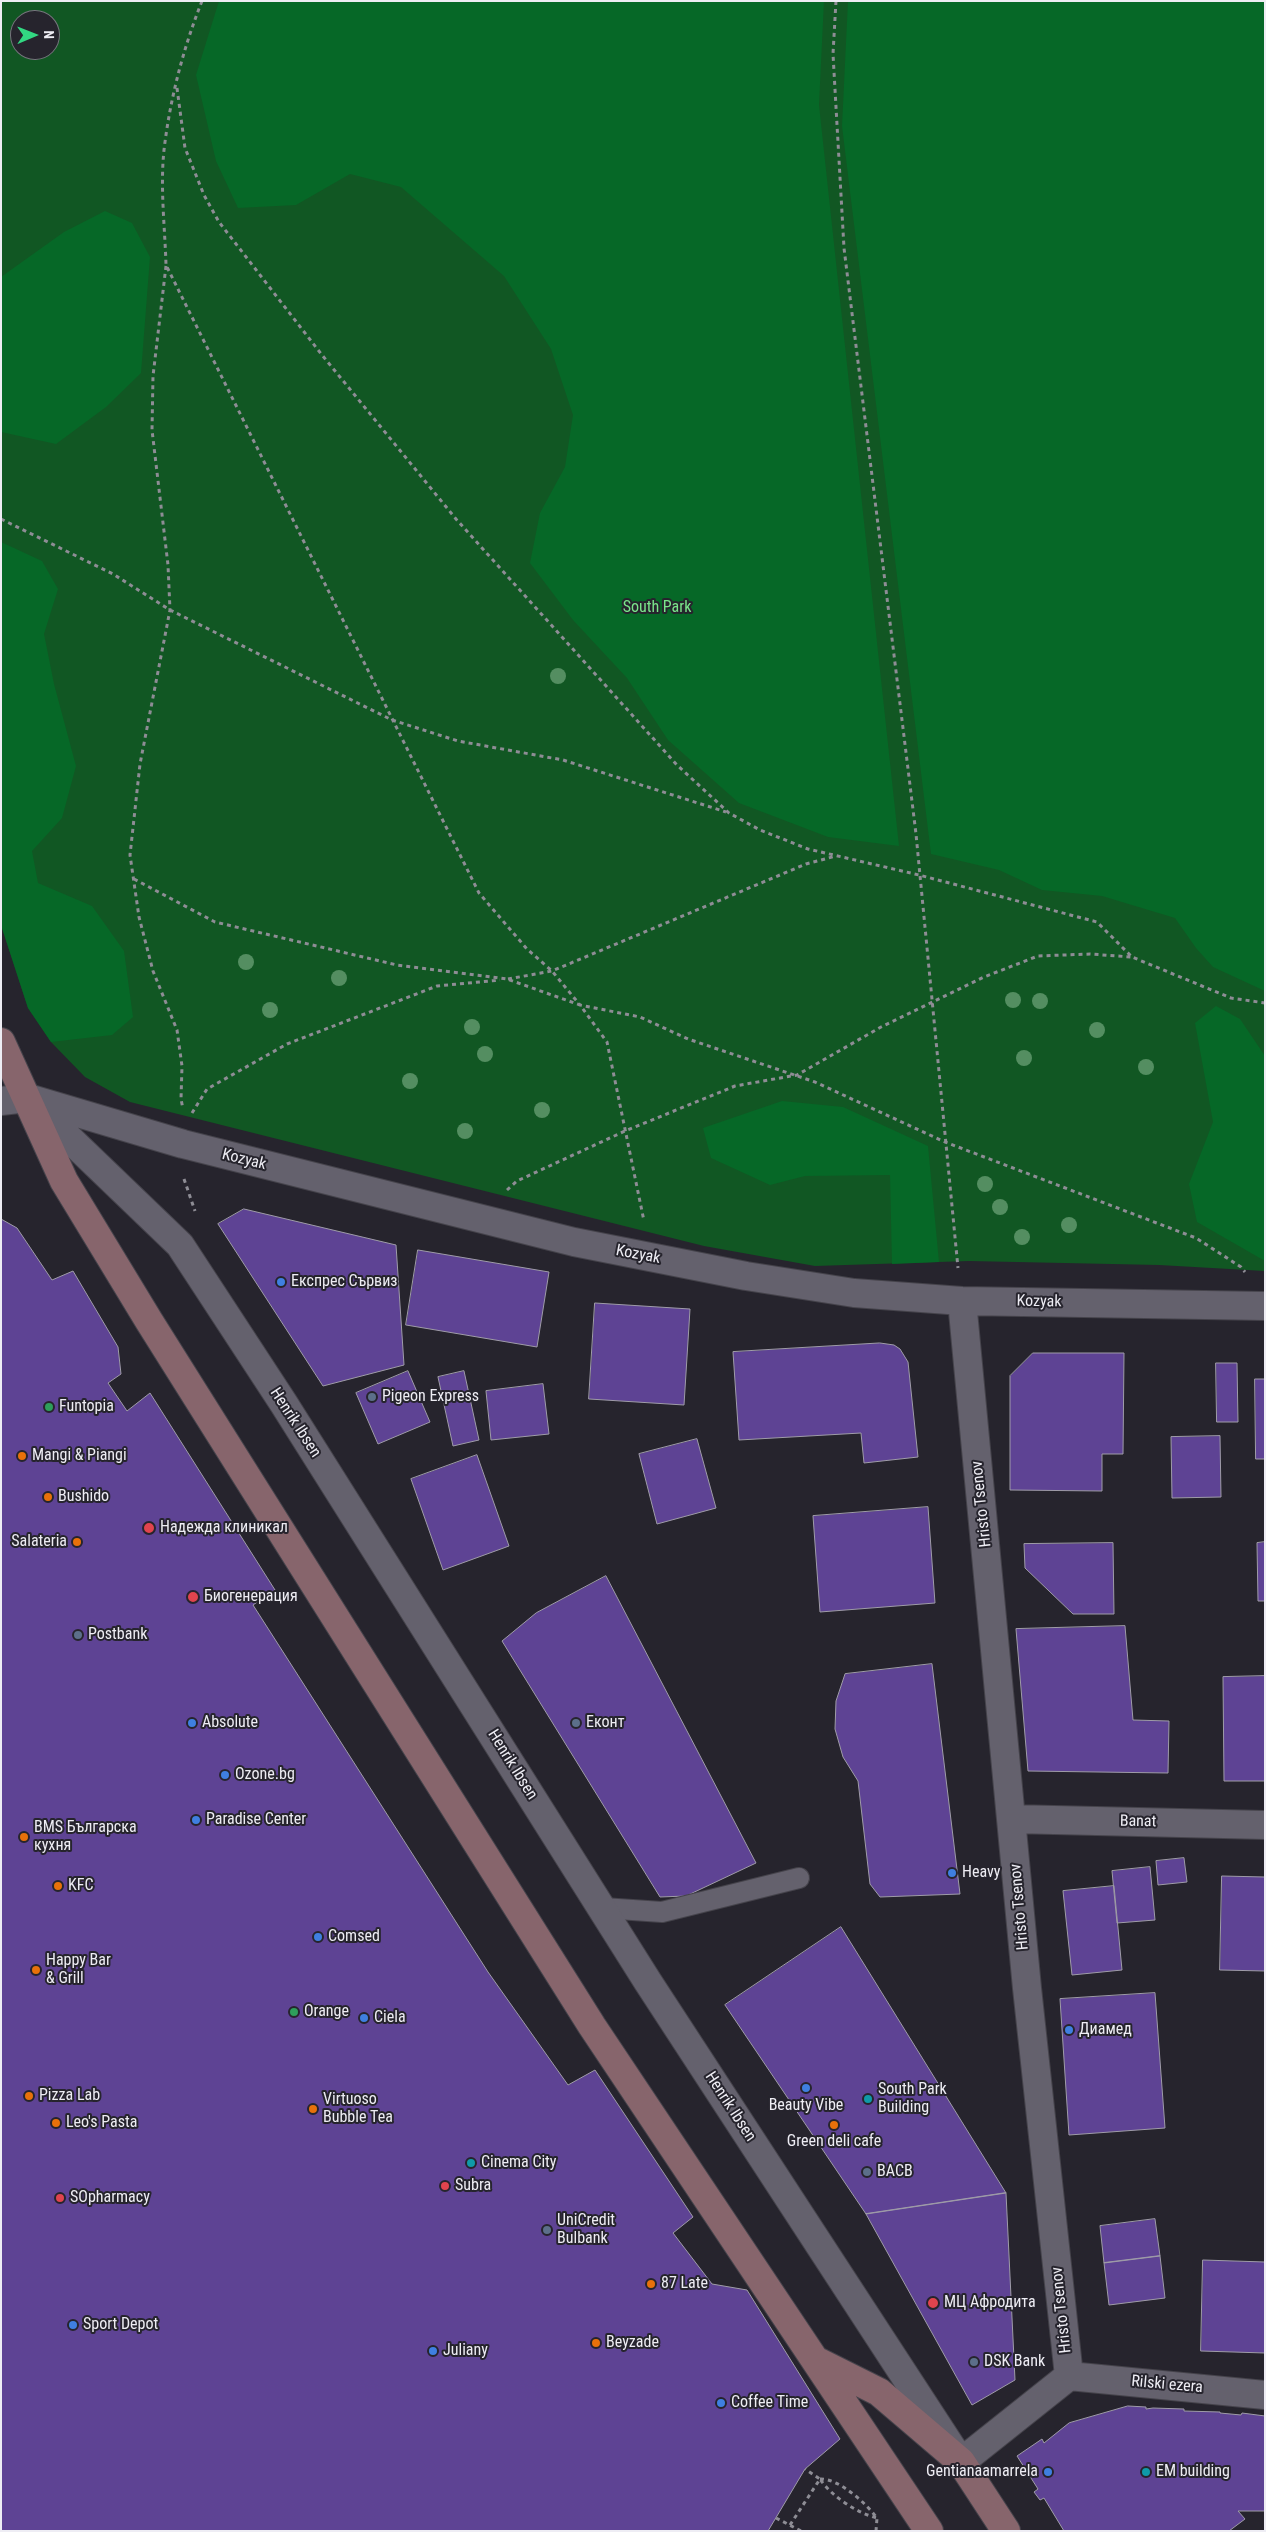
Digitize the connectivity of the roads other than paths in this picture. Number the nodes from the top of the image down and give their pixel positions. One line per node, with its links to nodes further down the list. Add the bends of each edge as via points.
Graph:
1 (1, 1042): 2 (main road, Henrik Ibsen)
2 (14, 1099): 3 (street, Kozyak, via 574,1242 746,1276 854,1293); 8 (street, Henrik Ibsen, via 180,1245); 9 (main road, Henrik Ibsen, via 149,1321 592,2026)
3 (962, 1301): 4 (street, Kozyak); 5 (street, Hristo Tsenov)
4 (1265, 1306)
5 (1012, 1819): 6 (street, Banat); 10 (street, Hristo Tsenov)
6 (1265, 1825)
7 (799, 1878): 8 (lane, via 662,1912)
8 (602, 1908): 12 (street, Henrik Ibsen)
9 (816, 2360): 12 (main road, Henrik Ibsen, via 879,2392); 13 (main road, Henrik Ibsen)
10 (1069, 2376): 11 (street, Rilski ezera); 12 (street, Hristo Tsenov)
11 (1265, 2394)
12 (961, 2462): 14 (main road, Henrik Ibsen)
13 (929, 2531)
14 (1006, 2531)

